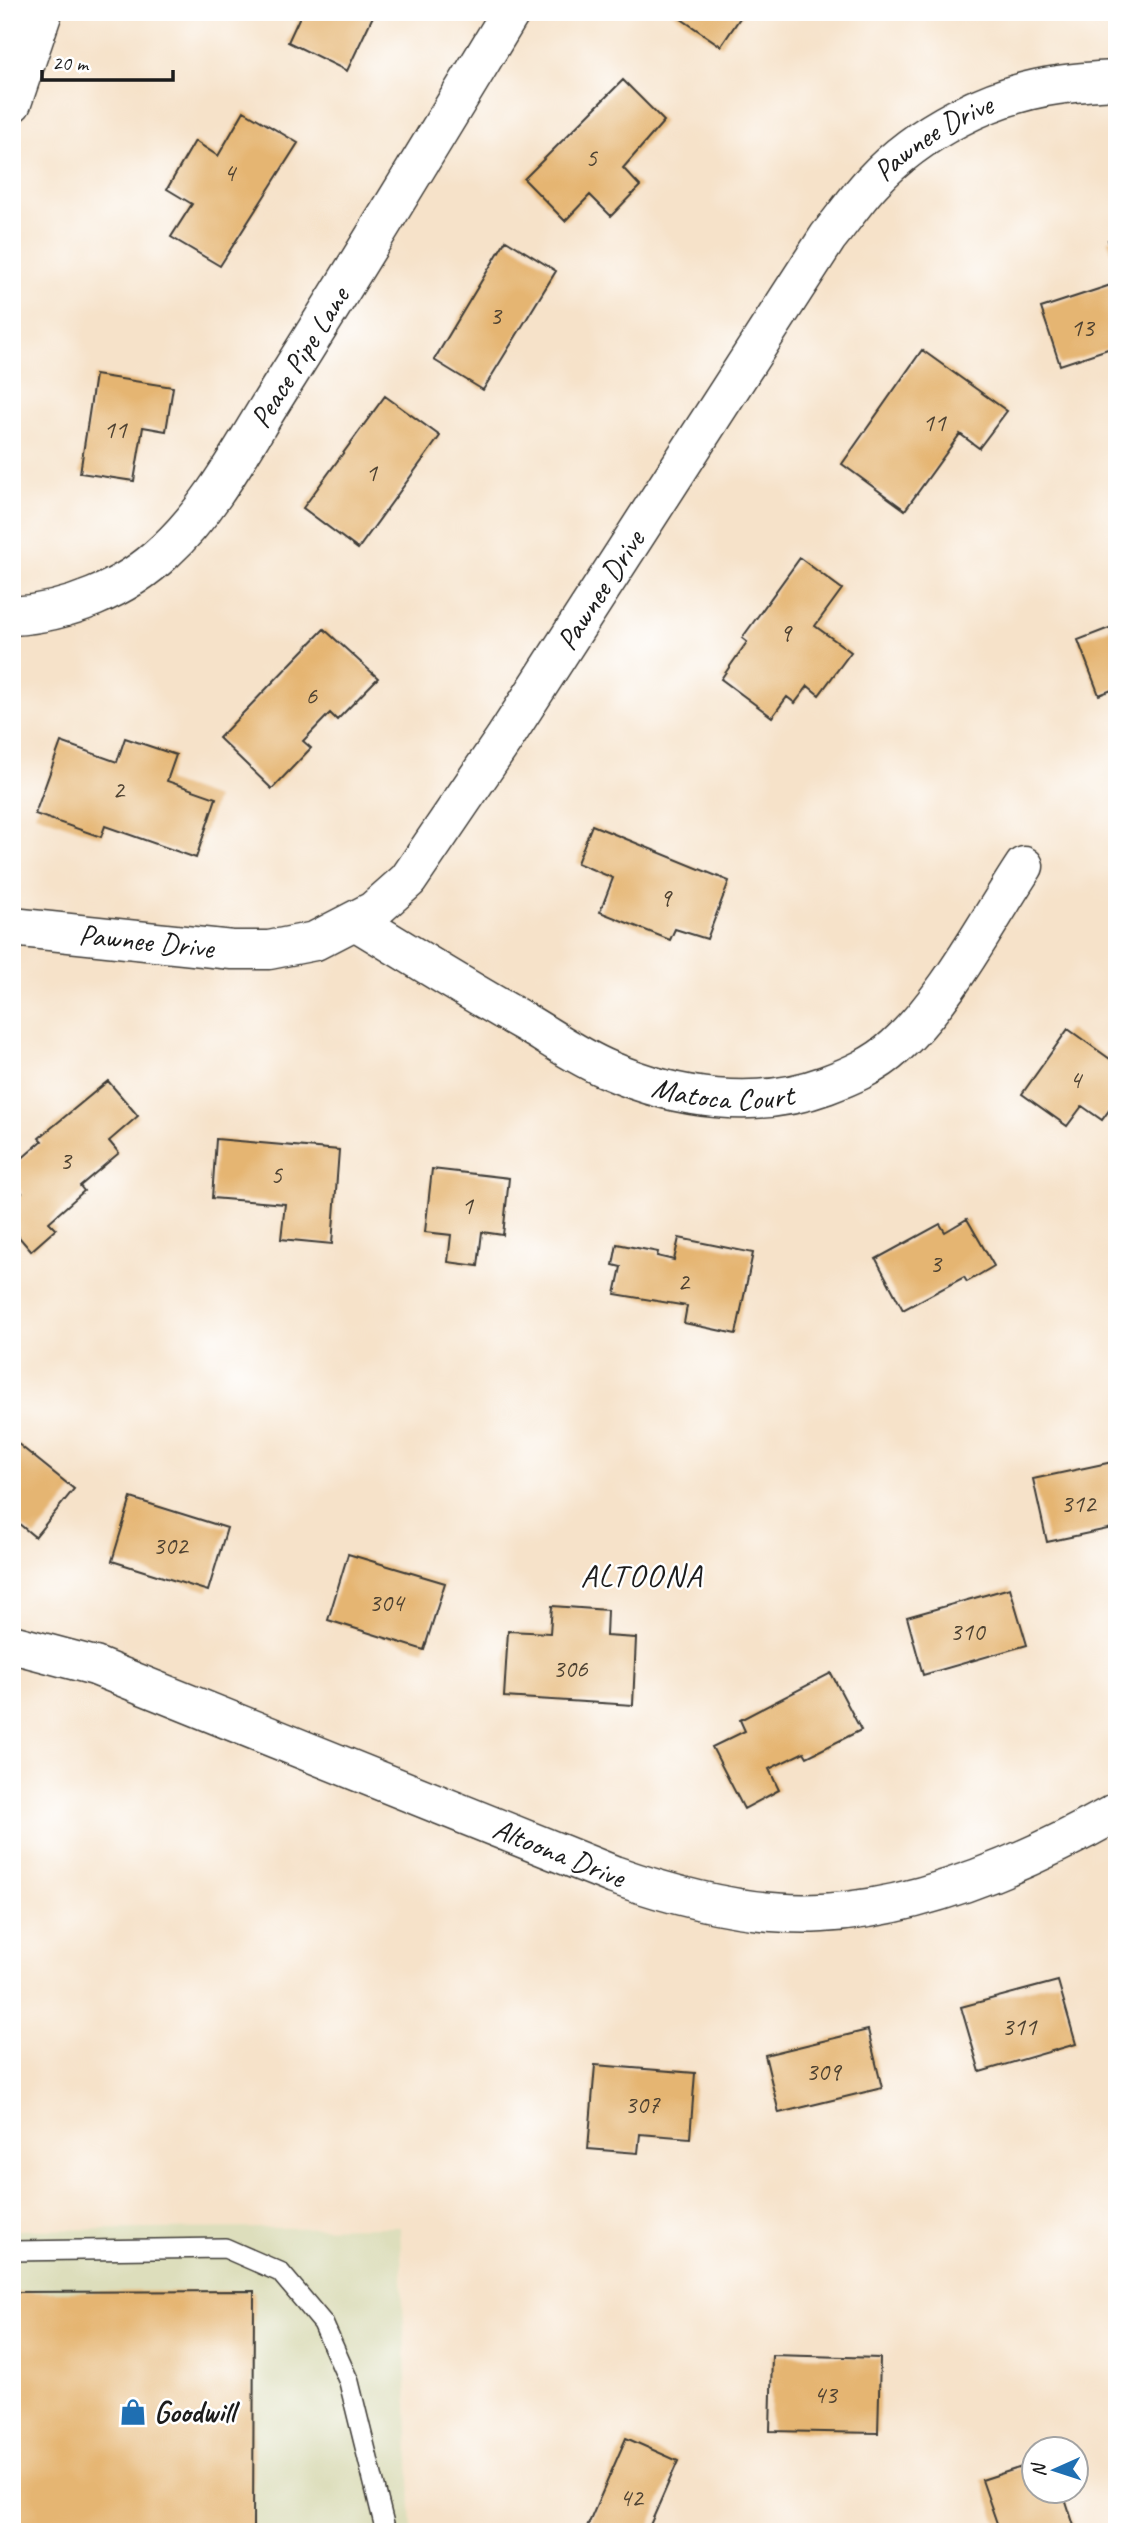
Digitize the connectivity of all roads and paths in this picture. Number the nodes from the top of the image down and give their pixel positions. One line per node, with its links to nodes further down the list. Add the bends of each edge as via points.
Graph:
1 (43, 12): 4 (street)
2 (511, 12): 5 (street, Peace Pipe Lane, via 347,283 200,513 164,552 121,584 82,602)
3 (1117, 80): 7 (street, Pawnee Drive, via 1056,85 1000,100 946,124 907,150 872,182 828,237 408,880)
4 (12, 103)
5 (12, 615)
6 (1024, 866): 7 (street, Matoca Court, via 927,1014 893,1049 852,1076 767,1099 709,1097 662,1089 607,1069)
7 (358, 922): 8 (street, Pawnee Drive, via 315,941 269,950)
8 (12, 927)
9 (12, 1644): 10 (street, Altoona Drive, via 95,1666 658,1891 736,1907 821,1913 887,1906 938,1892 1057,1844)
10 (1117, 1812)
11 (12, 2251): 12 (lane, via 225,2248 280,2272 323,2323 349,2382)
12 (386, 2532)

